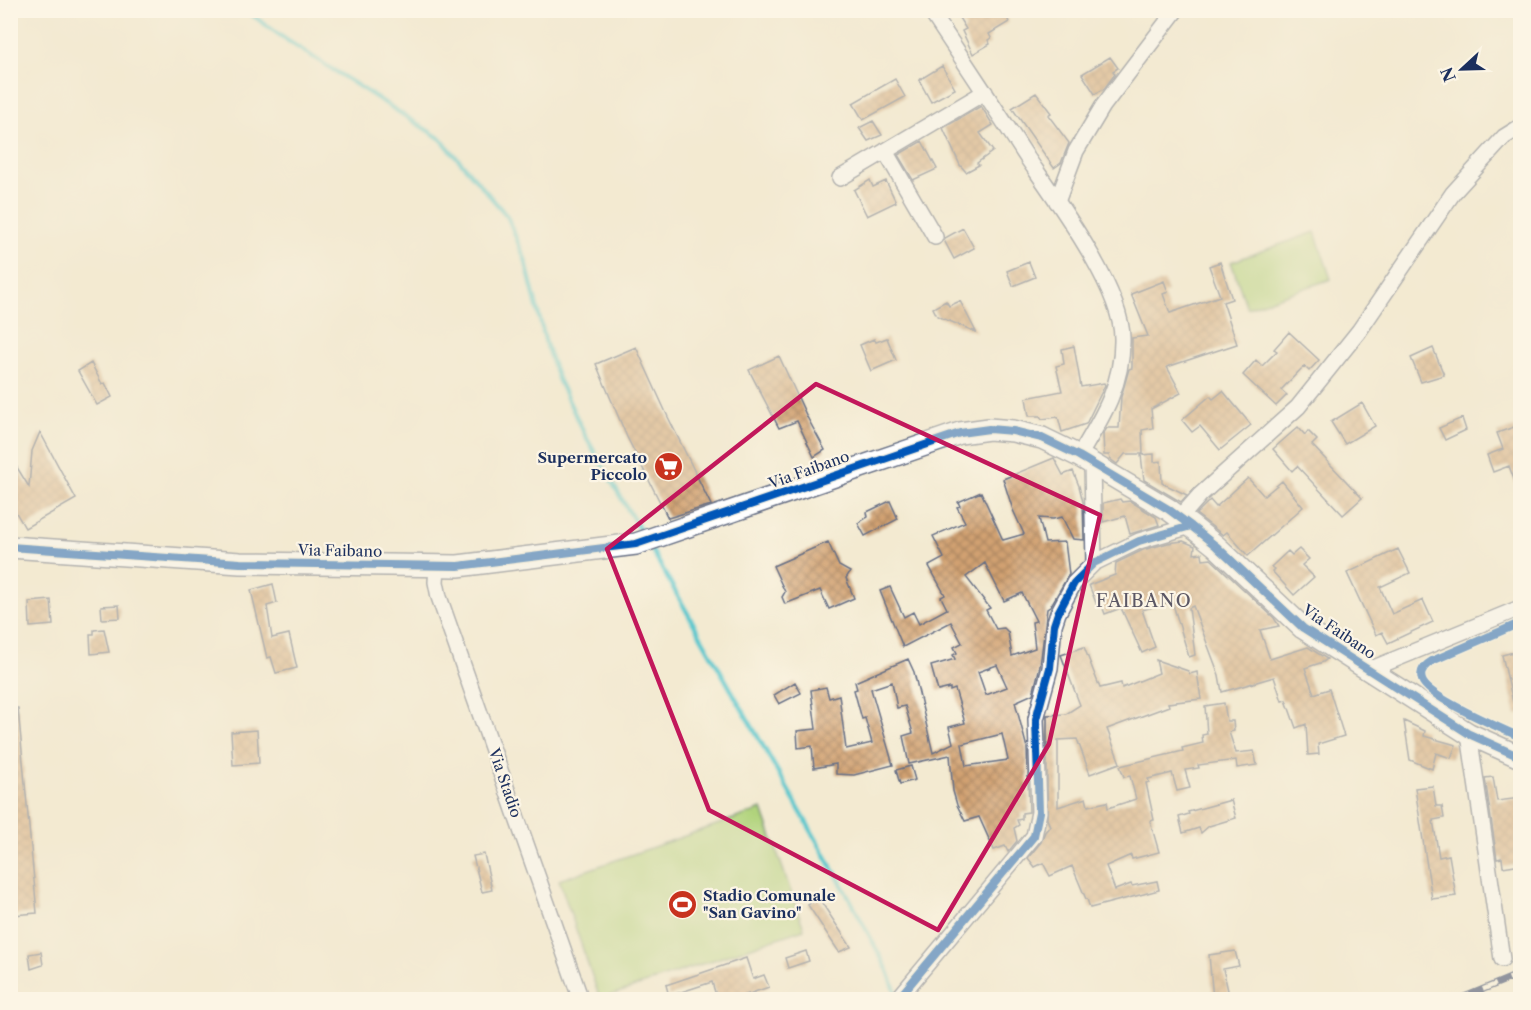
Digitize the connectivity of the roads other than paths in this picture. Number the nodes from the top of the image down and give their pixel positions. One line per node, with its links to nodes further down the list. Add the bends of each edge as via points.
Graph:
1 (930, 10): 3 (street)
2 (1176, 10): 7 (street, via 1102,106 1076,151)
3 (985, 92): 5 (street); 7 (street)
4 (1521, 127): 10 (street, via 1504,137 1453,193 1359,331 1298,407 1200,495)
5 (885, 151): 6 (street); 8 (street)
6 (840, 178)
7 (1058, 202): 9 (street, via 1106,282 1119,315 1122,338 1117,384)
8 (935, 237)
9 (1085, 460): 10 (street, Via Faibano); 12 (street); 13 (street, Via Faibano, via 1042,438 1013,431 960,433 645,540)
10 (1185, 522): 12 (street); 15 (street, Via Faibano, via 1303,628)
11 (10, 547): 13 (street, Via Faibano, via 240,563)
12 (1094, 563): 19 (street, via 1074,583 1054,625 1050,668 1036,719 1039,812 1034,836)
13 (437, 566): 20 (street, Via Stadio, via 439,597)
14 (1521, 608): 15 (street)
15 (1369, 670): 16 (street, Via Faibano)
16 (1469, 734): 17 (street, Via Faibano); 18 (street)
17 (1521, 757)
18 (1502, 959)
19 (901, 996)
20 (581, 999)

